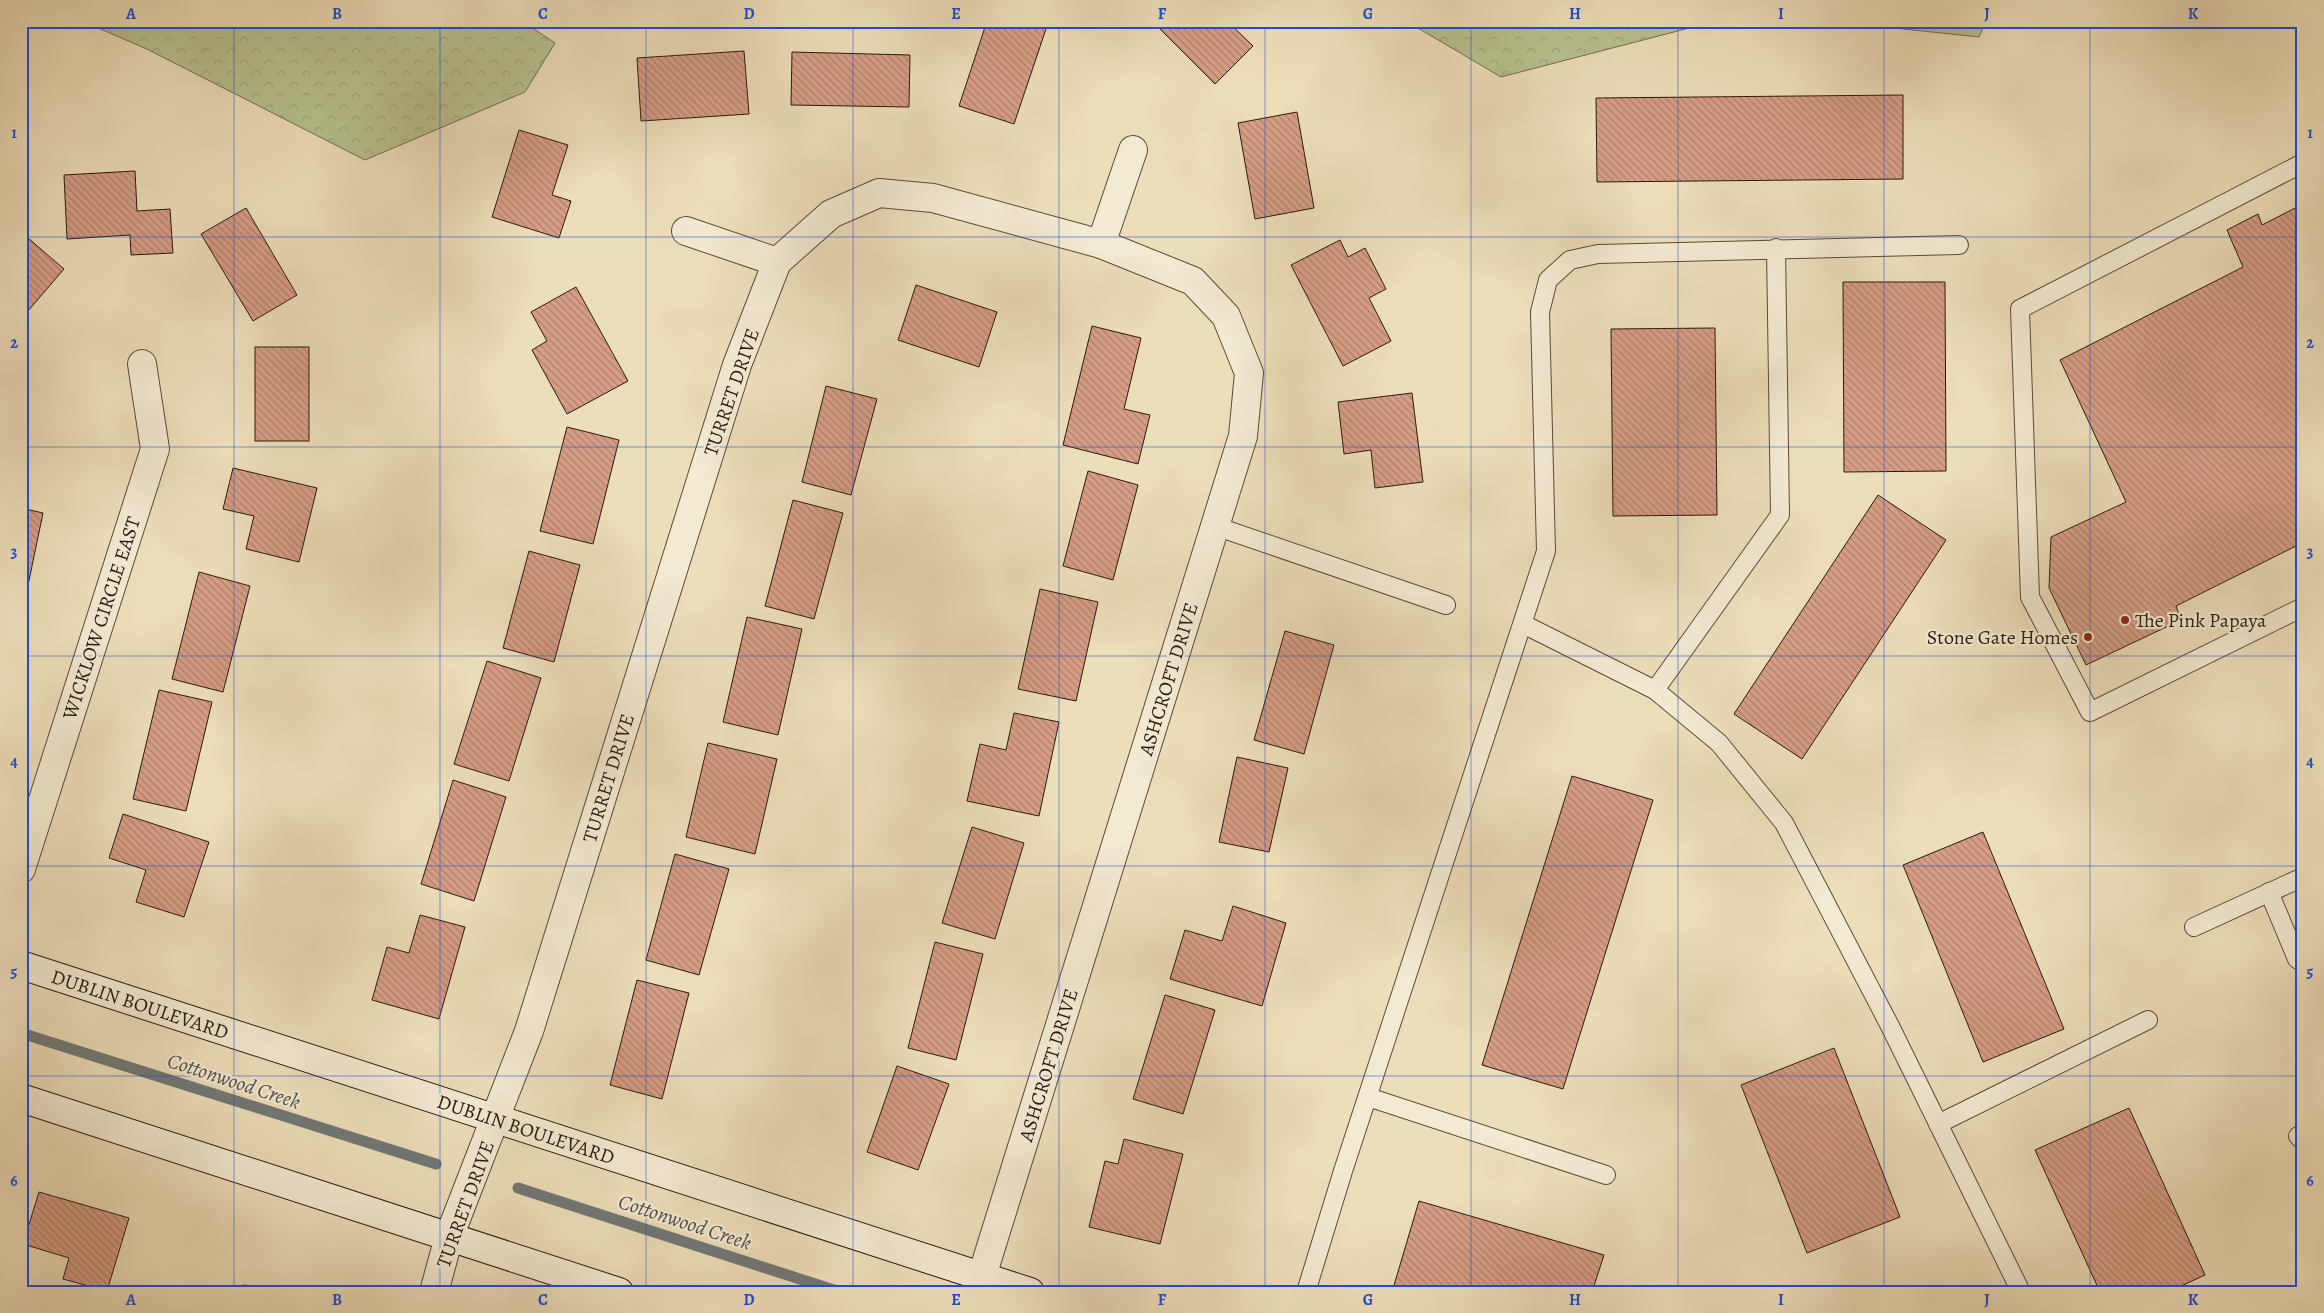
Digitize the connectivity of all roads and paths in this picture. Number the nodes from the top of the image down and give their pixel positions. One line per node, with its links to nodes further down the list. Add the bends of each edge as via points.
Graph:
1 (1132, 150): 4 (street)
2 (2303, 163): 11 (lane, via 2020,309 2030,597 2090,712)
3 (686, 231): 7 (street)
4 (1101, 244): 7 (street, TURRET DRIVE, via 933,198 879,193 831,214); 9 (street, ASHCROFT DRIVE, via 1194,281 1226,316 1249,373 1243,436)
5 (1959, 245): 6 (lane)
6 (1776, 248): 12 (lane, via 1598,254 1570,260 1548,280 1540,312 1546,551); 13 (lane, via 1780,515)
7 (777, 262): 23 (street, TURRET DRIVE, via 737,365 529,1031)
8 (142, 364): 14 (street, WICKLOW CIRCLE EAST, via 155,449)
9 (1215, 526): 10 (lane); 27 (street, ASHCROFT DRIVE)
10 (1446, 605)
11 (2303, 607)
12 (1523, 624): 13 (lane); 21 (lane)
13 (1655, 690): 24 (lane, via 1719,743 1784,823)
14 (21, 869)
15 (2303, 877): 16 (lane)
16 (2269, 892): 17 (lane); 18 (lane, via 2297,959)
17 (2194, 927)
18 (2303, 963)
19 (21, 965): 23 (street, DUBLIN BOULEVARD)
20 (2148, 1020): 24 (lane)
21 (1368, 1097): 25 (lane); 31 (lane)
22 (21, 1098): 26 (street)
23 (495, 1119): 26 (street, TURRET DRIVE); 27 (street, DUBLIN BOULEVARD)
24 (1938, 1124): 32 (lane)
25 (1606, 1175)
26 (450, 1237): 28 (street, TURRET DRIVE); 29 (street)
27 (982, 1276): 30 (street, DUBLIN BOULEVARD)
28 (434, 1292)
29 (619, 1292)
30 (1030, 1292)
31 (1306, 1292)
32 (2021, 1292)

